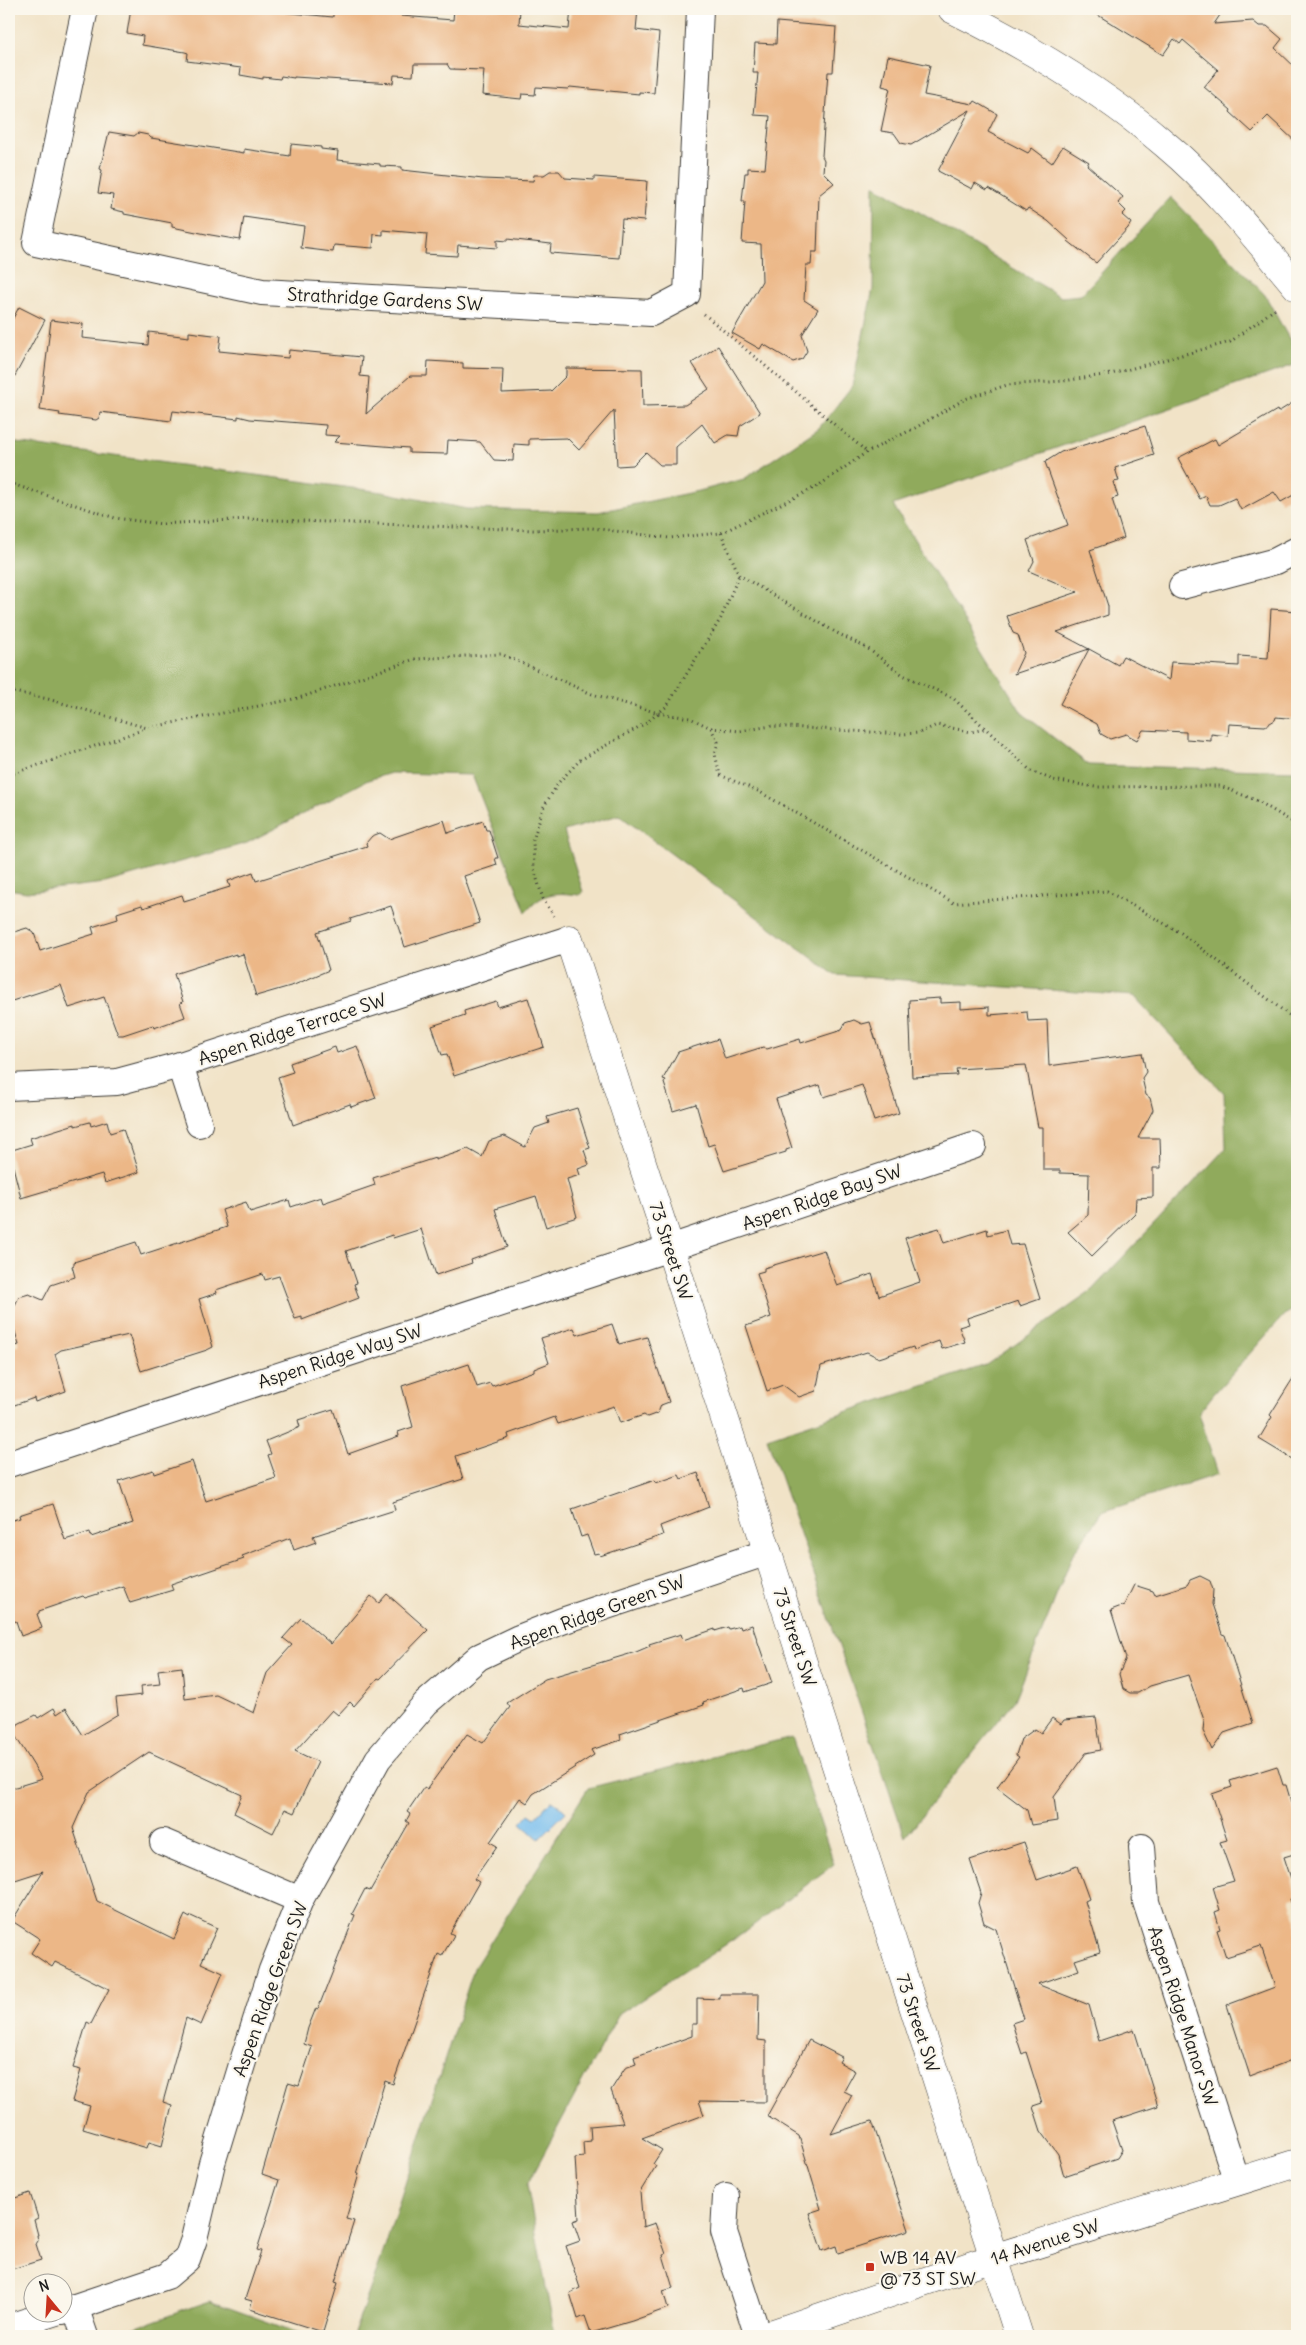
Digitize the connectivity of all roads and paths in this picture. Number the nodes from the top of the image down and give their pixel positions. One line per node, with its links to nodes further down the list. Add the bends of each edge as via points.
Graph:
1 (85, 9): 5 (street, Strathridge Gardens SW, via 36,243 262,292 651,313)
2 (700, 9): 5 (street)
3 (952, 9): 4 (street, via 1001,33 1094,90 1167,145 1224,202)
4 (1297, 287)
5 (687, 294): 7 (path, via 702,311)
6 (1275, 309): 7 (path, via 1230,342 1111,374 1008,385 965,399)
7 (868, 452): 9 (path, via 818,486)
8 (9, 483): 9 (path, via 116,518 162,524 249,519 534,530 592,528 669,538)
9 (722, 533): 11 (path)
10 (1297, 550): 12 (street, via 1276,562)
11 (739, 575): 14 (path, via 722,618 667,706); 17 (path, via 868,648 903,675 953,698)
12 (1182, 586)
13 (9, 691): 15 (path)
14 (658, 713): 15 (path, via 592,694 501,654 415,659 299,698); 16 (path, via 690,718); 20 (path, via 580,760 543,808 533,840 534,869 543,899)
15 (147, 728): 18 (path)
16 (711, 728): 17 (path, via 740,731 772,726 902,734 919,733 937,725 971,732); 21 (path, via 718,742 714,754 720,775 758,791 954,903 1107,891 1181,933)
17 (984, 729): 19 (path, via 1031,771 1053,780 1095,786 1220,786 1258,802)
18 (9, 775)
19 (1297, 825)
20 (569, 939): 22 (street, Aspen Ridge Terrace SW); 26 (street, 73 Street SW)
21 (1297, 1020)
22 (180, 1065): 23 (street, Aspen Ridge Terrace SW, via 117,1082); 24 (street)
23 (9, 1087)
24 (199, 1124)
25 (973, 1146): 26 (street, Aspen Ridge Bay SW)
26 (670, 1248): 27 (street, Aspen Ridge Way SW); 28 (street, 73 Street SW)
27 (9, 1464)
28 (768, 1552): 31 (street, Aspen Ridge Green SW, via 562,1620 479,1657 426,1703 378,1759); 35 (street, 73 Street SW)
29 (163, 1842): 31 (street)
30 (1142, 1847): 33 (street, Aspen Ridge Manor SW, via 1146,1902)
31 (300, 1900): 36 (street, Aspen Ridge Green SW, via 272,1970 244,2058 212,2163 188,2259 167,2276)
32 (1297, 2163): 33 (street, 14 Avenue SW)
33 (1237, 2182): 35 (street, 14 Avenue SW)
34 (726, 2196): 41 (street, via 724,2232)
35 (993, 2258): 42 (street, 14 Avenue SW); 43 (street, 73 Street SW)
36 (72, 2308)
37 (72, 2319): 40 (street)
38 (25, 2322): 39 (street)
39 (9, 2327)
40 (85, 2336)
41 (758, 2336)
42 (765, 2336)
43 (1019, 2336)

